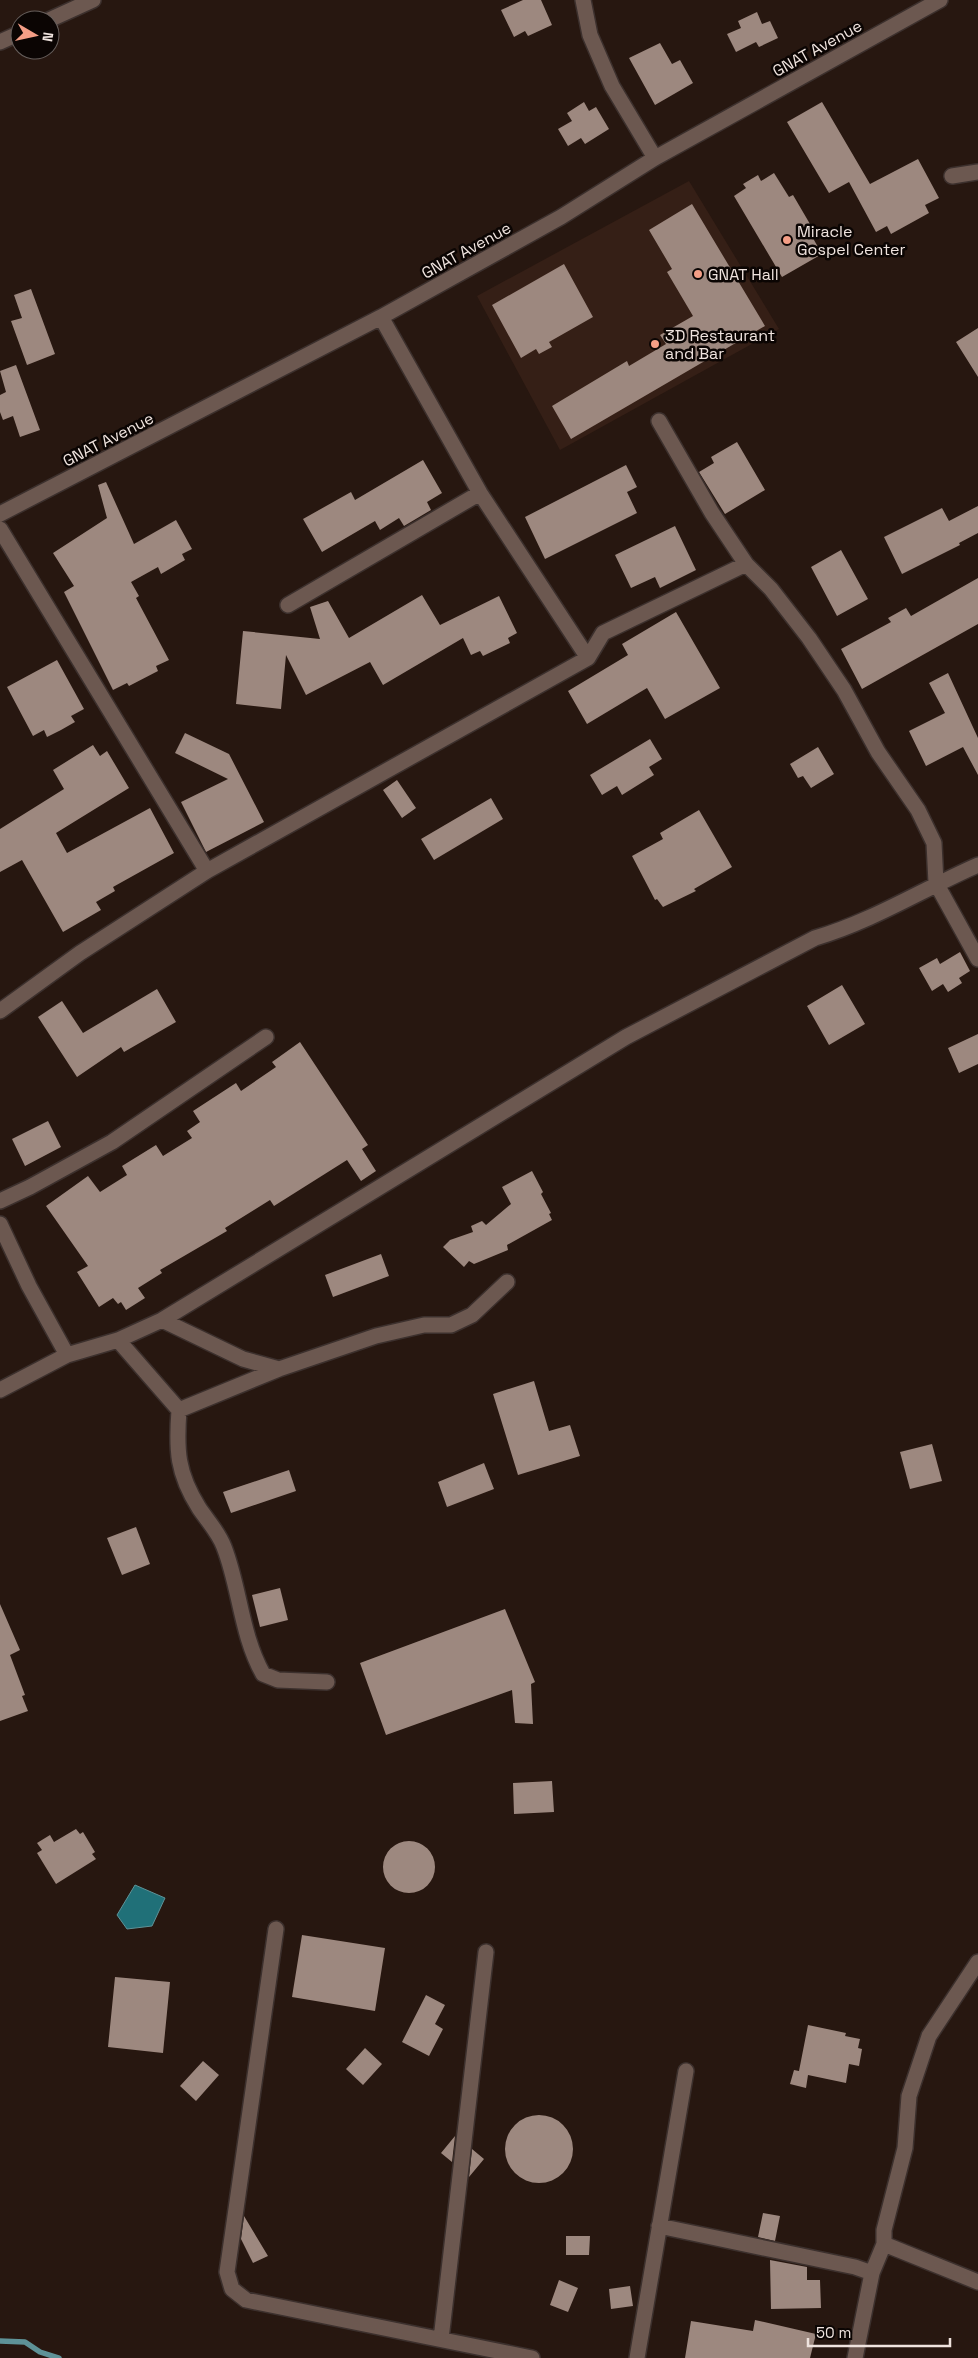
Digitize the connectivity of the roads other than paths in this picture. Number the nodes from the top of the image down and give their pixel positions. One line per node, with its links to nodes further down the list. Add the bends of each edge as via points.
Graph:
1 (93, 0): 4 (street)
2 (583, 0): 5 (street, via 590,35 612,86)
3 (940, 0): 5 (street, GNAT Avenue)
4 (60, 15)
5 (655, 158): 8 (street, GNAT Avenue, via 561,217)
6 (978, 172): 7 (street)
7 (952, 176)
8 (381, 317): 10 (street); 11 (street, GNAT Avenue)
9 (659, 421): 13 (street, via 712,513)
10 (480, 493): 14 (street); 15 (street)
11 (0, 514)
12 (0, 530): 17 (street)
13 (746, 564): 15 (street, via 603,633); 18 (street, via 809,638 844,690 878,752 918,810 934,843)
14 (288, 605)
15 (588, 658): 17 (street)
16 (978, 865): 18 (street)
17 (208, 871): 20 (street, via 80,953)
18 (936, 884): 19 (street); 25 (street, via 847,928 815,938 626,1037)
19 (978, 959)
20 (0, 1011)
21 (266, 1037): 22 (street, via 112,1142)
22 (0, 1201)
23 (0, 1224): 27 (street)
24 (507, 1282): 28 (street, via 472,1314 451,1325 424,1325 376,1336)
25 (162, 1320): 26 (street); 28 (street, via 243,1359)
26 (118, 1340): 27 (street); 30 (street)
27 (67, 1355): 29 (street)
28 (279, 1370): 30 (street)
29 (0, 1390)
30 (178, 1410): 31 (street, via 178,1463 190,1493 223,1544 256,1662 263,1674 278,1680)
31 (327, 1682)
32 (276, 1929): 40 (street, via 227,2272 232,2289 246,2300)
33 (486, 1952): 40 (street)
34 (978, 1962): 37 (street, via 926,2044 909,2096 905,2148 884,2230)
35 (686, 2071): 36 (street)
36 (659, 2226): 38 (street, via 855,2266); 42 (street)
37 (884, 2244): 38 (street); 39 (street)
38 (872, 2273): 43 (street)
39 (978, 2282)
40 (441, 2339): 41 (street)
41 (532, 2358)
42 (637, 2358)
43 (855, 2358)

